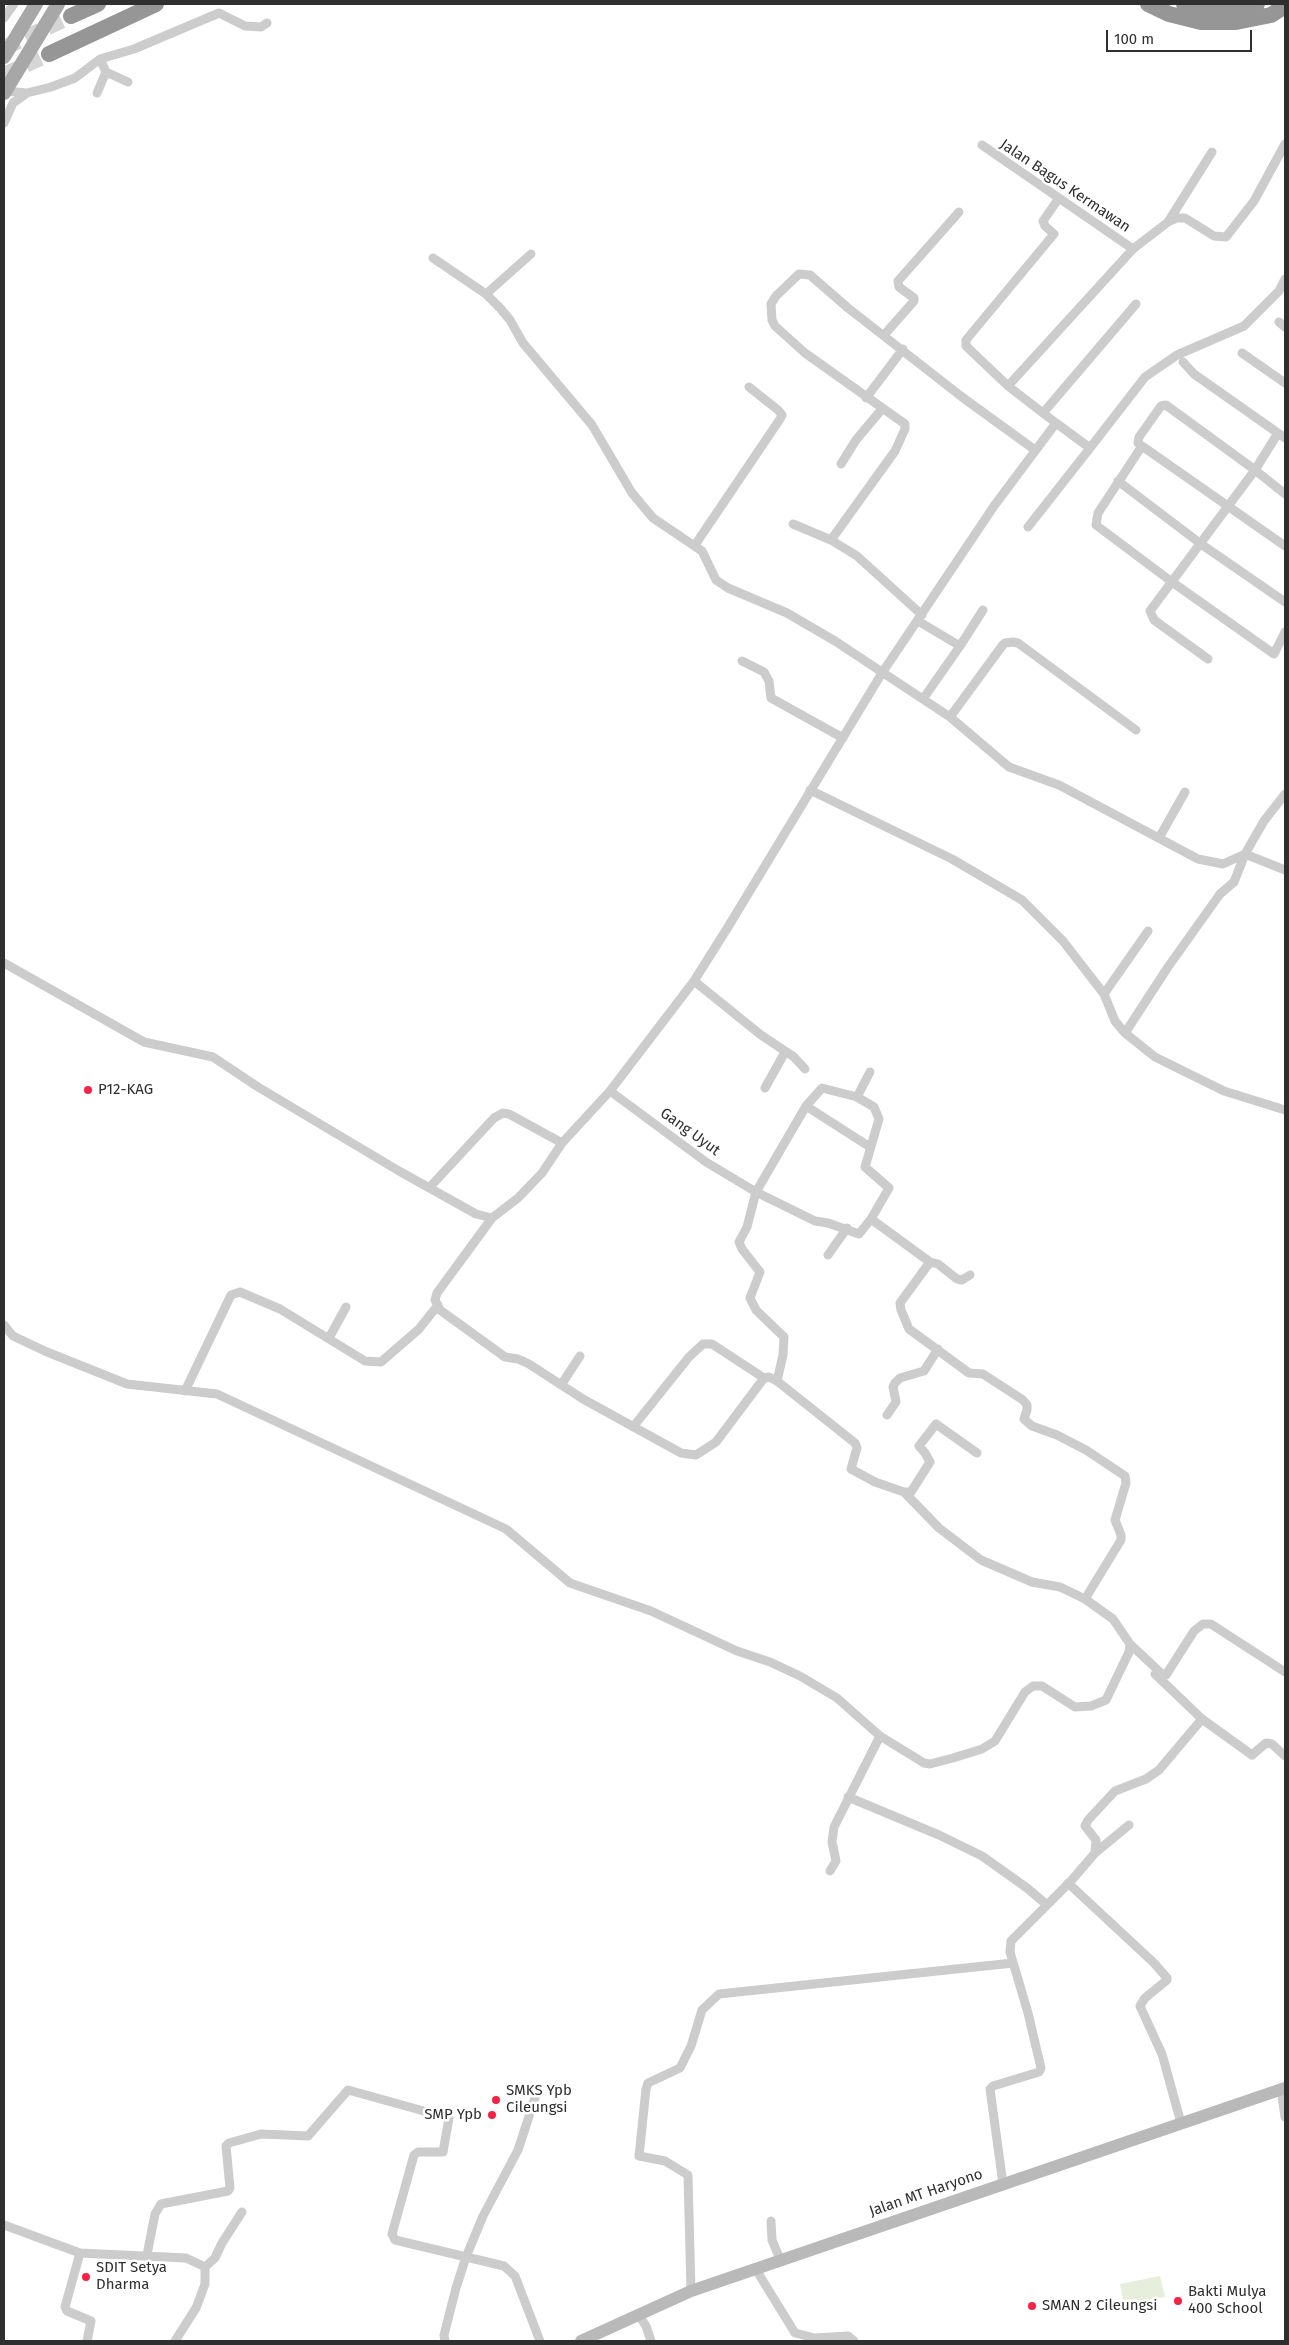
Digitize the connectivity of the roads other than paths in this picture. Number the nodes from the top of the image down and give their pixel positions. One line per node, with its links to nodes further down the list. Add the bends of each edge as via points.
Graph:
1 (14, 4): 11 (street)
2 (36, 4): 14 (main road)
3 (58, 4): 18 (main road)
4 (98, 4): 10 (highway)
5 (156, 4): 13 (highway)
6 (1148, 4): 9 (highway, via 1169,14 1201,22 1236,22 1271,15)
7 (1184, 4): 8 (highway, via 1202,9)
8 (1257, 4)
9 (1285, 6)
10 (71, 16)
11 (4, 18)
12 (267, 23): 15 (street, via 245,26 220,13 134,50)
13 (49, 54)
14 (4, 57)
15 (100, 59): 16 (street); 19 (street, via 75,78)
16 (106, 72): 17 (street); 20 (street)
17 (128, 82)
18 (4, 92): 19 (street)
19 (27, 93): 21 (street, via 13,103)
20 (97, 93)
21 (4, 123)
22 (1285, 144): 27 (street, via 1254,201 1226,238 1214,236 1185,218)
23 (982, 146): 25 (street, Jalan Bagus Kermawan)
24 (1212, 152): 27 (street)
25 (1059, 198): 28 (street, Jalan Bagus Kermawan); 39 (street, via 1043,221 1054,234 966,340 966,346)
26 (959, 212): 34 (street, via 898,281 899,287 914,301)
27 (1168, 222): 28 (street)
28 (1133, 249): 39 (street)
29 (531, 254): 32 (street)
30 (433, 258): 32 (street)
31 (1285, 279): 47 (street, via 1279,291 1244,326 1177,356 1145,377)
32 (486, 294): 58 (street, via 592,425 632,493 653,518)
33 (1136, 304): 43 (street)
34 (884, 335): 35 (street); 41 (street, via 805,273 799,274 771,304 774,326 805,354)
35 (903, 349): 41 (street); 48 (street)
36 (1242, 353): 38 (street)
37 (1182, 362): 45 (street, via 1194,374)
38 (1285, 383)
39 (1008, 386): 43 (street)
40 (749, 387): 58 (street, via 782,415)
41 (866, 398): 42 (street)
42 (882, 409): 49 (street); 56 (street, via 905,424 906,429 895,451)
43 (1043, 413): 44 (street)
44 (1056, 423): 47 (street); 48 (street)
45 (1282, 435): 50 (street)
46 (1142, 446): 50 (street, via 1138,443 1139,437 1161,406 1166,405); 51 (street); 53 (street)
47 (1090, 448): 55 (street)
48 (1035, 450): 63 (street)
49 (841, 464)
50 (1255, 470): 52 (street); 53 (street)
51 (1118, 481): 57 (street); 60 (street, via 1098,514 1096,525)
52 (1285, 494)
53 (1228, 506): 57 (street); 59 (street)
54 (793, 524): 56 (street)
55 (1028, 527)
56 (831, 540): 63 (street, via 857,556)
57 (1201, 544): 60 (street); 61 (street)
58 (695, 545): 68 (street, via 709,562 712,575 728,588 787,612)
59 (1285, 546)
60 (1172, 582): 64 (street, via 1274,654); 66 (street, via 1152,607 1152,616)
61 (1285, 602)
62 (982, 610): 65 (street)
63 (920, 618): 65 (street); 68 (street)
64 (1285, 632)
65 (960, 646): 69 (street)
66 (1208, 659)
67 (742, 661): 72 (street, via 764,672 772,698)
68 (882, 673): 69 (street); 72 (street)
69 (923, 699): 70 (street)
70 (950, 717): 71 (street, via 1002,646 1013,642); 76 (street, via 1009,767 1059,785)
71 (1136, 730)
72 (843, 738): 73 (street)
73 (810, 790): 81 (street); 82 (street, via 952,859 1022,900 1063,941)
74 (1185, 792): 76 (street)
75 (1285, 794): 77 (street)
76 (1159, 838): 77 (street, via 1198,859 1223,864)
77 (1245, 854): 78 (street); 83 (street, via 1234,882 1220,894)
78 (1285, 870)
79 (1148, 931): 82 (street)
80 (4, 963): 94 (street, via 144,1042 213,1057)
81 (694, 981): 84 (street); 88 (street)
82 (1104, 994): 83 (street, via 1115,1021)
83 (1125, 1033): 91 (street, via 1155,1056 1224,1092)
84 (786, 1052): 85 (street); 87 (street)
85 (805, 1069)
86 (870, 1072): 89 (street)
87 (765, 1088)
88 (610, 1091): 92 (street); 95 (street, Gang Uyut, via 706,1162)
89 (857, 1097): 90 (street, via 822,1088); 93 (street, via 874,1107 879,1119)
90 (806, 1106): 93 (street); 95 (street)
91 (1285, 1110)
92 (562, 1143): 94 (street, via 502,1113); 96 (street, via 530,1186)
93 (870, 1147): 97 (street, via 865,1167 889,1188)
94 (429, 1188): 96 (street, via 476,1214)
95 (756, 1192): 98 (street, Gang Uyut, via 815,1221); 109 (street, via 747,1227 739,1242 760,1272 750,1298 756,1310 784,1337)
96 (492, 1218): 102 (street, via 436,1293)
97 (871, 1219): 98 (street, via 859,1234); 100 (street)
98 (847, 1228): 99 (street)
99 (828, 1255)
100 (930, 1262): 101 (street, via 958,1279); 106 (street, via 900,1303 909,1329)
101 (970, 1275)
102 (438, 1306): 105 (street, via 419,1329 381,1362 365,1361); 110 (street, via 505,1357 529,1364)
103 (346, 1307): 105 (street)
104 (4, 1325): 111 (street, via 14,1336 46,1352 127,1384)
105 (328, 1338): 111 (street, via 280,1309 240,1292 231,1295)
106 (938, 1349): 112 (street, via 924,1371 900,1378 895,1383 892,1387 896,1402); 116 (street, via 969,1373 983,1374 1023,1400 1027,1404 1024,1419 1032,1426 1086,1450 1125,1476 1126,1483 1115,1520 1120,1540)
107 (580, 1356): 110 (street)
108 (764, 1378): 109 (street); 113 (street, via 722,1436 696,1455 681,1453); 113 (street, via 712,1344 703,1344)
109 (777, 1381): 115 (street, via 855,1443 857,1448 850,1469)
110 (562, 1385): 113 (street)
111 (185, 1391): 120 (street, via 217,1394 506,1530 570,1583 651,1611 800,1676 837,1698)
112 (887, 1415)
113 (633, 1427)
114 (977, 1453): 115 (street, via 936,1424 918,1447 930,1462 911,1492)
115 (904, 1492): 116 (street, via 939,1528 982,1560 1032,1582 1060,1586)
116 (1085, 1599): 117 (street, via 1113,1619)
117 (1130, 1648): 118 (street, via 1164,1675 1194,1631 1203,1624 1211,1624); 119 (street); 120 (street, via 1106,1700 1076,1707 1042,1686 1033,1686 1025,1692 995,1741 982,1749 930,1764 917,1760)
118 (1285, 1672)
119 (1202, 1719): 121 (street, via 1252,1755 1266,1743 1272,1744); 124 (street, via 1159,1770 1146,1779 1115,1791 1088,1820 1085,1826 1096,1840)
120 (880, 1736): 122 (street)
121 (1285, 1756)
122 (848, 1797): 125 (street, via 832,1834 836,1861); 127 (street, via 982,1856)
123 (1129, 1825): 124 (street)
124 (1095, 1853): 126 (street)
125 (830, 1871)
126 (1068, 1883): 127 (street); 132 (street, via 1167,1978 1140,2006 1162,2054)
127 (1047, 1905): 128 (street, via 1011,1941)
128 (1013, 1963): 133 (street, via 1040,2068 1039,2072 990,2089); 143 (street, via 719,1994 702,2010 692,2046 680,2068 648,2083 639,2156 665,2161 688,2175)
129 (1283, 2088): 131 (street); 132 (main road, Jalan MT Haryono)
130 (536, 2095): 139 (street, via 518,2150 483,2216)
131 (1285, 2117)
132 (1181, 2123): 133 (main road, Jalan MT Haryono)
133 (1003, 2184): 140 (main road, Jalan MT Haryono)
134 (242, 2212): 141 (street, via 215,2258)
135 (771, 2221): 140 (street, via 772,2240)
136 (4, 2226): 137 (street)
137 (80, 2253): 138 (street); 145 (street, via 65,2307 67,2311 91,2321)
138 (147, 2255): 139 (street, via 160,2204 228,2191 226,2146 229,2143 261,2134 308,2136 348,2090 449,2118 443,2152 418,2152 414,2155 392,2234 395,2240); 141 (street, via 186,2258)
139 (466, 2257): 147 (street); 148 (street, via 504,2266 515,2276)
140 (780, 2260): 142 (main road, Jalan MT Haryono)
141 (206, 2267): 146 (street, via 205,2284 196,2308)
142 (755, 2268): 143 (main road, Jalan MT Haryono); 151 (street, via 795,2333 815,2338 848,2336)
143 (690, 2290): 144 (main road, Jalan MT Haryono)
144 (638, 2314): 149 (main road, Jalan MT Haryono); 150 (street)
145 (87, 2341)
146 (175, 2341)
147 (445, 2341)
148 (540, 2341)
149 (581, 2341)
150 (652, 2341)
151 (854, 2341)

